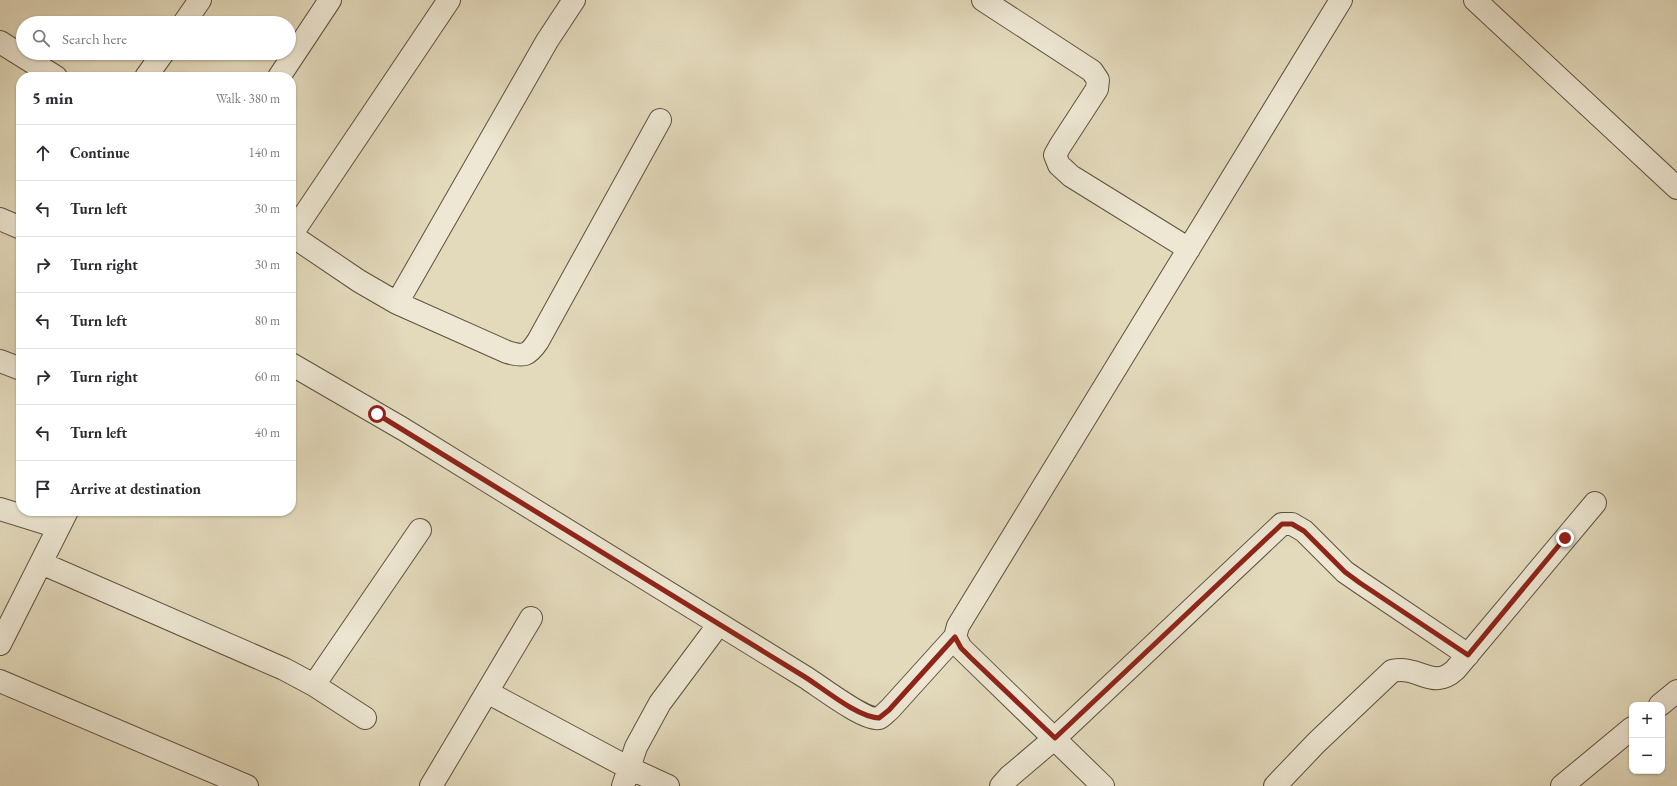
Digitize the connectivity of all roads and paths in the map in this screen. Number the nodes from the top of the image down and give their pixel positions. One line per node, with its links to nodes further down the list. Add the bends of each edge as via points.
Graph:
1 (200, 0): 8 (street)
2 (330, 0): 10 (street)
3 (449, 0): 22 (street)
4 (574, 0): 25 (street, via 547,40)
5 (983, 0): 24 (street, via 1092,71 1098,80 1097,90 1055,156 1059,165 1071,176)
6 (1341, 0): 24 (street)
7 (1475, 0): 19 (street)
8 (189, 16)
9 (0, 42): 11 (street)
10 (296, 51)
11 (16, 52)
12 (29, 60): 15 (street)
13 (158, 60): 16 (street)
14 (290, 60): 17 (street)
15 (48, 72)
16 (150, 72)
17 (282, 72)
18 (660, 120): 25 (street, via 530,352 521,356 507,352)
19 (1677, 188)
20 (0, 219): 21 (street)
21 (16, 226)
22 (296, 228)
23 (296, 238): 25 (street, via 359,282)
24 (1189, 249): 38 (street, via 958,626)
25 (397, 303)
26 (0, 361): 27 (street)
27 (16, 367)
28 (296, 367): 37 (street, via 403,429)
29 (1595, 503): 40 (street)
30 (0, 509): 31 (street)
31 (16, 512)
32 (44, 516): 33 (street)
33 (63, 519): 35 (street)
34 (420, 530): 42 (street)
35 (41, 563): 39 (street); 42 (street, via 246,651)
36 (531, 618): 44 (street)
37 (719, 624): 38 (street, via 857,711 879,718); 49 (street, via 660,703 636,747)
38 (955, 637): 48 (street, via 961,648)
39 (0, 644)
40 (1468, 655): 48 (street, via 1345,572 1304,531 1292,524 1282,524); 55 (street, via 1447,677 1431,678 1401,669 1392,671)
41 (0, 681): 50 (street)
42 (314, 685): 46 (street)
43 (1677, 691): 45 (street)
44 (487, 692): 49 (street); 51 (street)
45 (1664, 702)
46 (366, 718)
47 (1629, 730): 56 (street)
48 (1055, 738): 53 (street); 54 (street)
49 (626, 777): 52 (street)
50 (247, 786)
51 (431, 786)
52 (668, 786)
53 (1001, 786)
54 (1103, 786)
55 (1275, 786)
56 (1562, 786)

